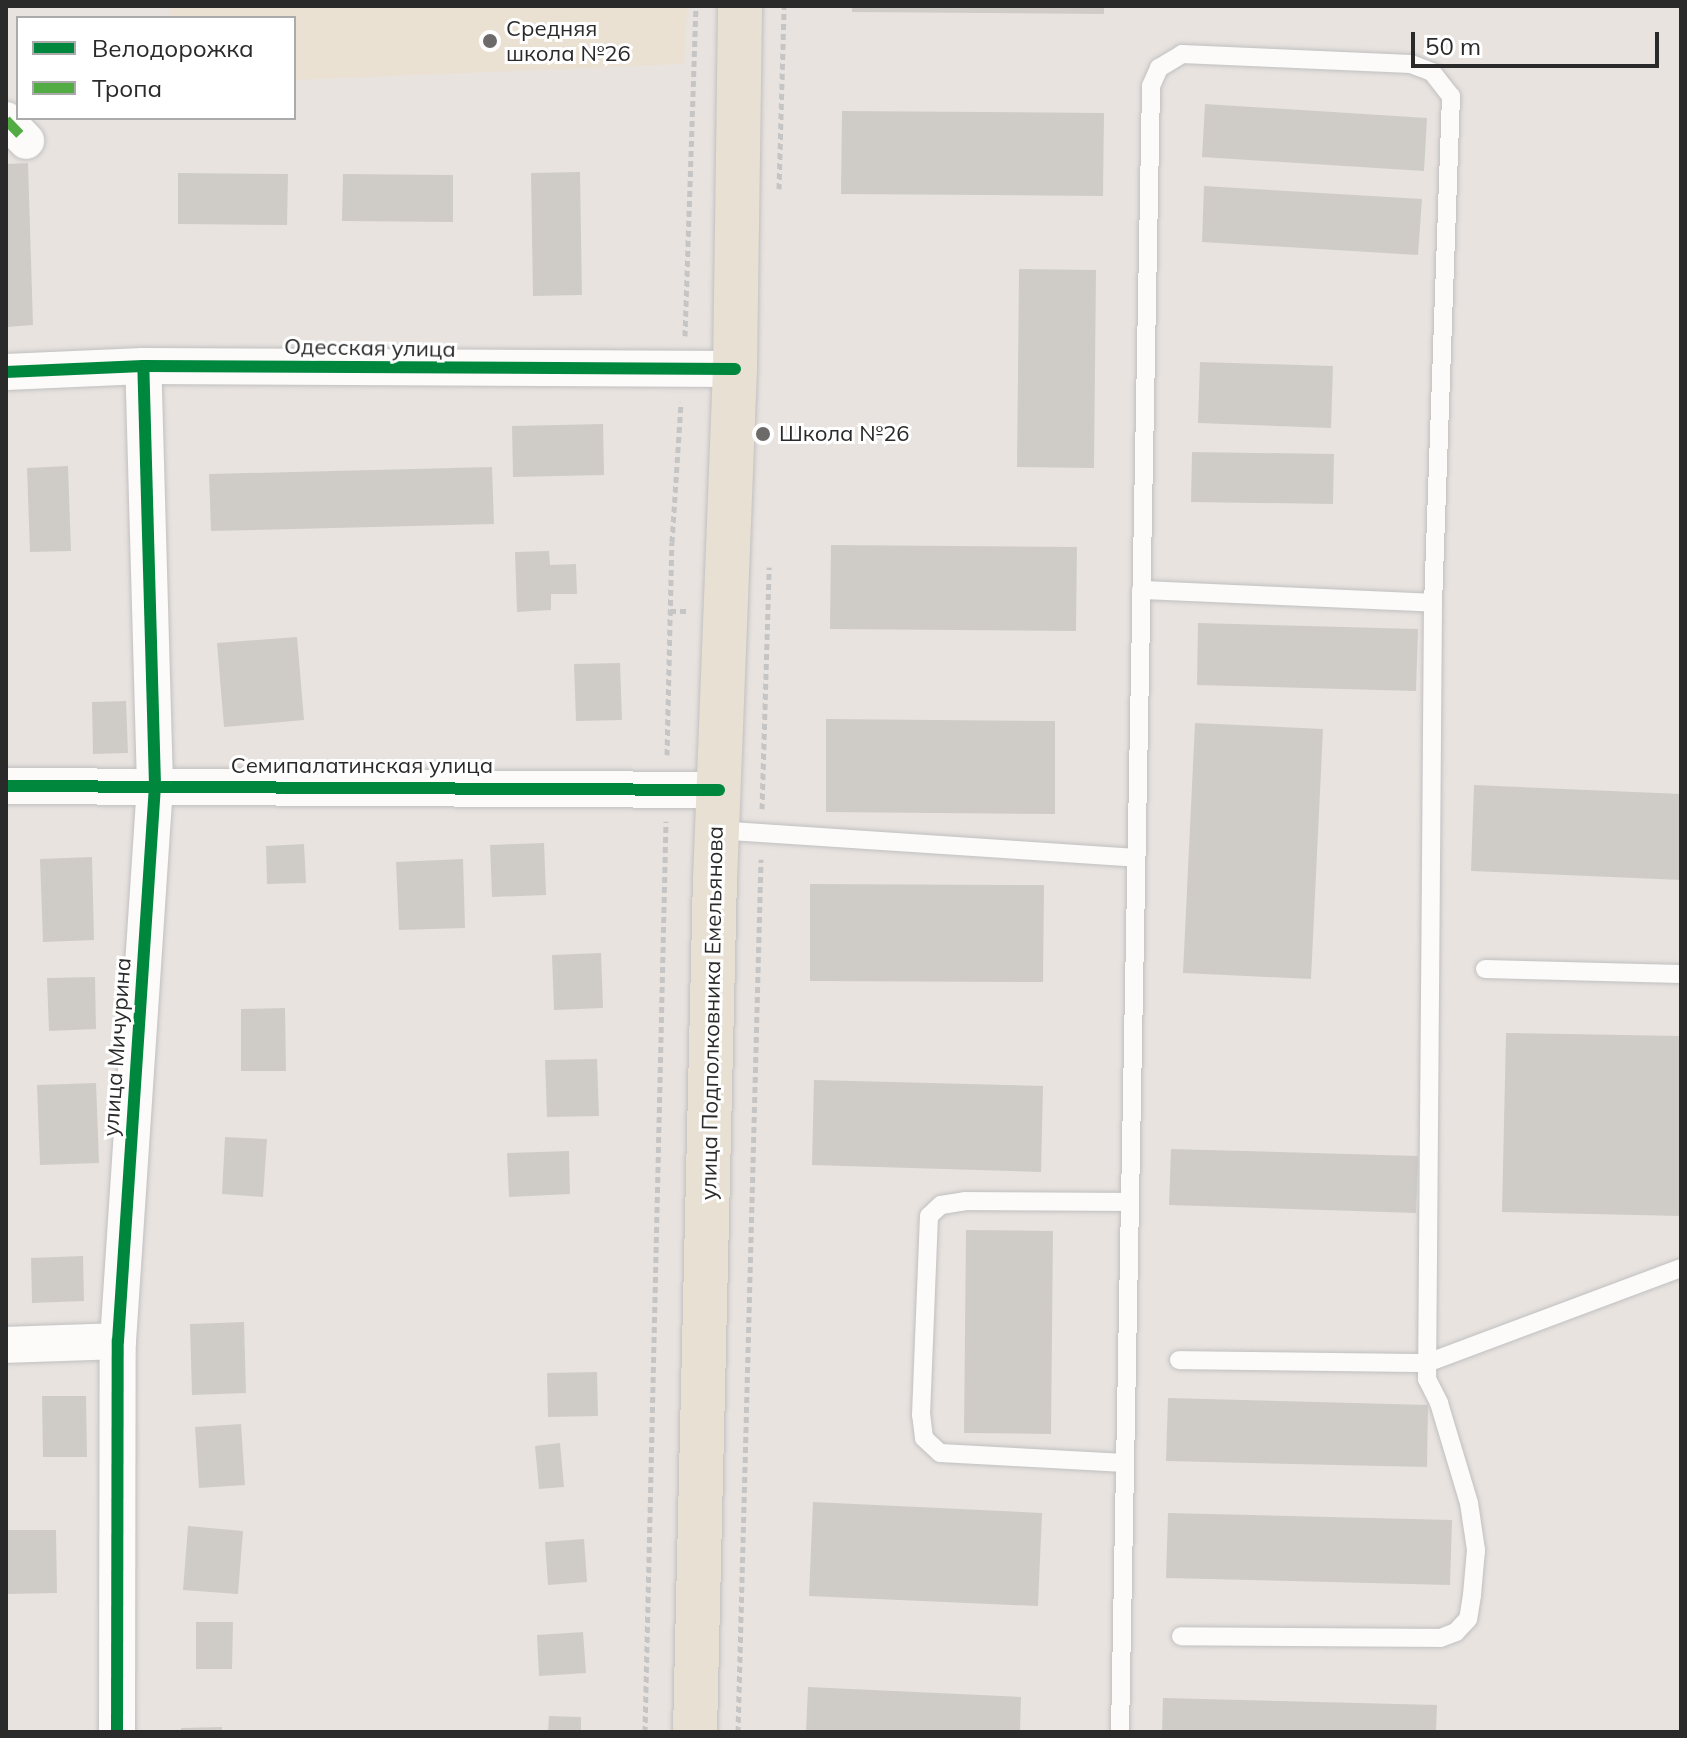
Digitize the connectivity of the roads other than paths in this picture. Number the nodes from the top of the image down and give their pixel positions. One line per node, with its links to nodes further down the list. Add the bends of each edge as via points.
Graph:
1 (740, 6): 3 (main road, улица Подполковника Емельянова)
2 (143, 366): 3 (street, Одесская улица); 4 (street, Одесская улица); 7 (street, улица Мичурина)
3 (735, 369): 9 (main road, улица Подполковника Емельянова)
4 (6, 372)
5 (1141, 590): 6 (lane); 6 (lane, via 1151,86 1159,68 1182,54 1411,64 1432,72 1451,96); 10 (lane)
6 (1433, 603): 18 (lane)
7 (155, 785): 8 (street, Семипалатинская улица); 9 (street, Семипалатинская улица, via 667,787); 15 (street, улица Мичурина)
8 (6, 786)
9 (718, 810): 10 (lane, via 762,832); 22 (main road, улица Подполковника Емельянова)
10 (1135, 858): 13 (lane)
11 (1485, 969): 12 (lane)
12 (1681, 974)
13 (1129, 1202): 19 (lane); 19 (lane, via 965,1201 941,1205 929,1216 921,1415 924,1438 940,1453)
14 (1681, 1268): 18 (lane)
15 (118, 1341): 16 (street); 21 (street, улица Мичурина)
16 (6, 1345)
17 (1179, 1360): 18 (lane)
18 (1427, 1363): 20 (lane, via 1427,1379 1469,1503 1476,1550 1468,1619 1456,1632 1440,1638)
19 (1125, 1463): 23 (lane)
20 (1181, 1636)
21 (117, 1732)
22 (695, 1732)
23 (1120, 1732)

